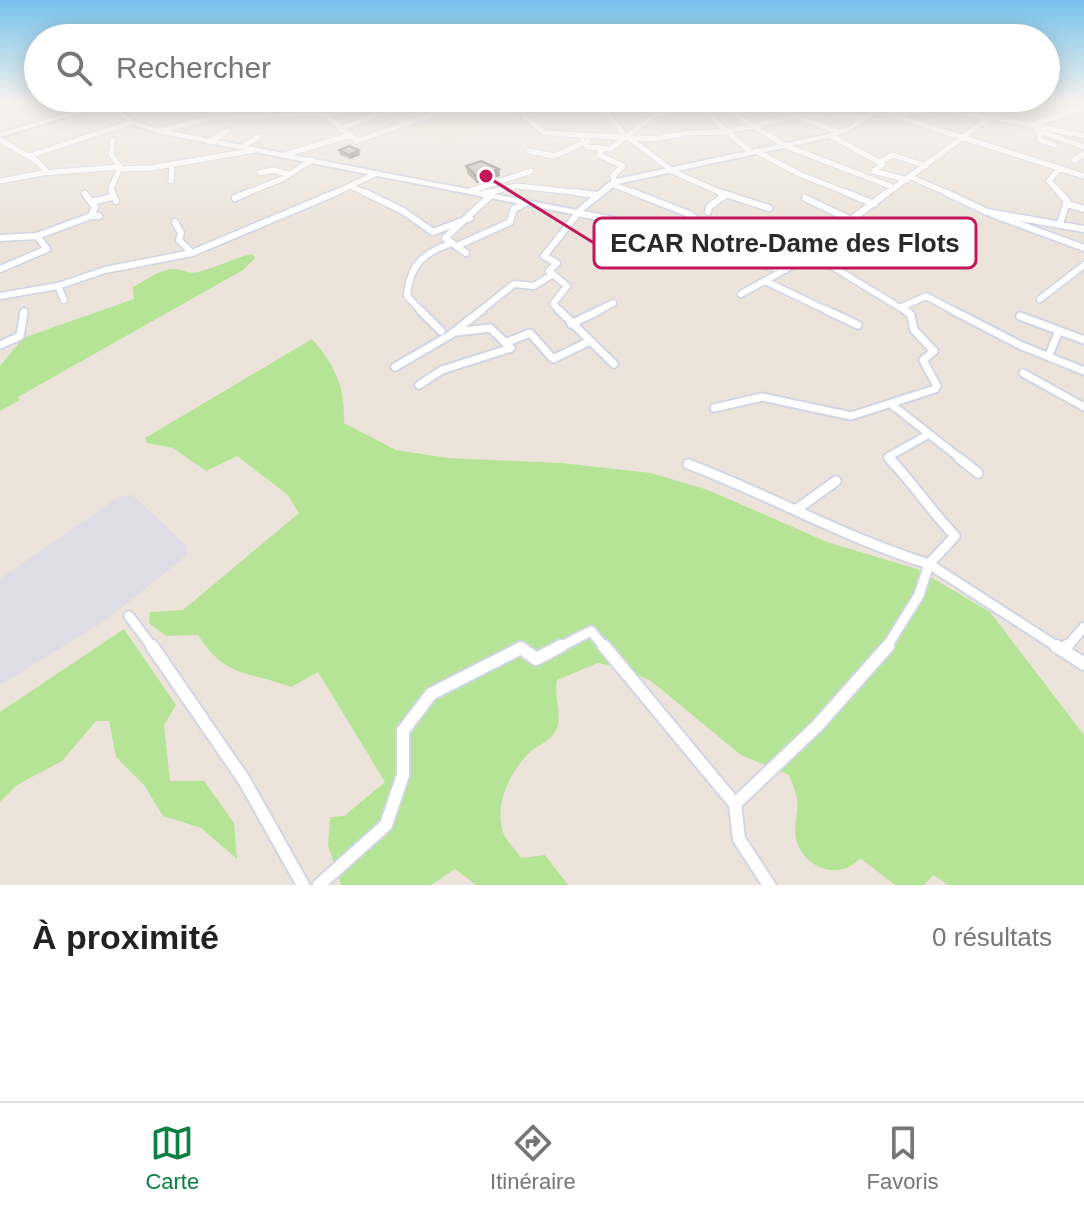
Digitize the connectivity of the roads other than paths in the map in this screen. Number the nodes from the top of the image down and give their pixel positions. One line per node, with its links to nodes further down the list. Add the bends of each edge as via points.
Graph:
1 (7, 142): 31 (street)
2 (71, 142): 31 (street)
3 (113, 142): 37 (street, via 111,154)
4 (211, 142): 20 (street)
5 (250, 142): 20 (street)
6 (327, 142): 30 (street)
7 (583, 142): 26 (street, via 554,156); 27 (street)
8 (622, 142): 22 (street)
9 (635, 142): 21 (street)
10 (650, 142): 21 (street)
11 (740, 142): 28 (street)
12 (779, 142): 19 (street)
13 (801, 142): 19 (street)
14 (848, 142): 34 (street)
15 (958, 142): 36 (street)
16 (973, 142): 38 (street)
17 (1047, 142): 18 (street)
18 (1055, 145)
19 (786, 146): 28 (street); 51 (street)
20 (242, 147): 23 (street)
21 (642, 147): 25 (street); 39 (street)
22 (616, 149): 24 (street); 27 (street)
23 (256, 150): 30 (street); 35 (street)
24 (623, 150)
25 (630, 150)
26 (529, 151)
27 (601, 151): 49 (street, via 599,155 623,166)
28 (754, 151): 39 (street); 61 (street)
29 (1084, 154): 33 (street)
30 (284, 155): 32 (street)
31 (29, 156): 41 (street, via 46,171)
32 (312, 160): 43 (street); 44 (street)
33 (1074, 160)
34 (879, 162): 36 (street, via 893,155); 46 (street, via 883,164 874,171)
35 (172, 164): 37 (street); 48 (street)
36 (926, 166): 46 (street)
37 (120, 168): 41 (street); 59 (street, via 111,189 114,199)
38 (1060, 168): 45 (street); 62 (street, via 1049,181)
39 (668, 169): 49 (street); 56 (street)
40 (531, 171): 52 (street)
41 (42, 173): 47 (street)
42 (260, 173): 44 (street)
43 (377, 173): 50 (street); 52 (street)
44 (288, 174): 57 (street)
45 (1084, 176)
46 (909, 178): 51 (street); 66 (street)
47 (0, 181)
48 (171, 181)
49 (613, 183): 55 (street); 77 (street, via 695,216)
50 (350, 186): 70 (street, via 433,232); 84 (street)
51 (895, 188): 61 (street)
52 (470, 191): 54 (street)
53 (85, 194): 59 (street)
54 (487, 194): 55 (street, via 517,186); 60 (street); 70 (street)
55 (596, 195): 67 (street)
56 (725, 195): 63 (street); 65 (street)
57 (235, 198)
58 (805, 198): 71 (street)
59 (91, 202): 68 (street)
60 (527, 202): 67 (street); 81 (street, via 514,209 510,222)
61 (874, 204): 71 (street)
62 (1067, 204): 64 (street); 74 (street)
63 (769, 208)
64 (1084, 209)
65 (708, 212)
66 (987, 212): 74 (street); 83 (street)
67 (578, 213): 72 (street); 91 (street, via 544,256 557,263 549,271)
68 (91, 216): 69 (street); 78 (street)
69 (99, 216)
70 (470, 218): 81 (street, via 445,237)
71 (851, 220): 87 (street)
72 (619, 221): 80 (street); 82 (street, via 610,233 624,239)
73 (175, 222): 84 (street, via 179,240)
74 (1060, 224): 76 (street)
75 (717, 226): 77 (street)
76 (1084, 229)
77 (710, 230): 80 (street)
78 (37, 236): 79 (street); 89 (street, via 47,249)
79 (0, 238)
80 (706, 238): 87 (street)
81 (454, 245): 85 (street); 104 (street, via 425,253 408,272 407,296)
82 (616, 245)
83 (1084, 248)
84 (192, 253): 93 (street, via 105,270)
85 (466, 253)
86 (723, 256): 90 (street)
87 (803, 258): 90 (street); 99 (street, via 838,268)
88 (1084, 265): 96 (street)
89 (0, 269)
90 (785, 270): 92 (street)
91 (553, 274): 102 (street, via 567,286 553,304); 105 (street, via 534,286 514,284)
92 (765, 281): 94 (street); 103 (street)
93 (58, 286): 95 (street); 97 (street)
94 (741, 294)
95 (0, 296)
96 (1040, 299)
97 (64, 300)
98 (613, 303): 102 (street)
99 (902, 307): 111 (street, via 926,296); 117 (street, via 934,351 923,360 937,386)
100 (24, 312): 110 (street, via 20,336)
101 (1020, 316): 106 (street)
102 (571, 324): 108 (street)
103 (858, 325)
104 (441, 331)
105 (454, 332): 109 (street, via 490,328); 113 (street)
106 (1058, 333): 107 (street); 111 (street)
107 (1084, 340)
108 (590, 341): 109 (street, via 553,359 530,333); 112 (street)
109 (505, 343): 116 (street, via 511,348 442,370)
110 (0, 345)
111 (1049, 355): 114 (street)
112 (614, 364)
113 (395, 367)
114 (1084, 371)
115 (1023, 373): 118 (street)
116 (419, 385)
117 (891, 404): 119 (street, via 851,416 762,397); 120 (street)
118 (1084, 407)
119 (714, 408)
120 (929, 434): 122 (street); 125 (street, via 888,457 955,536)
121 (688, 464): 124 (street)
122 (978, 473)
123 (836, 481): 124 (street)
124 (797, 509): 125 (street, via 870,546)
125 (929, 564): 128 (street); 130 (street, via 925,585 864,674)
126 (129, 616): 131 (street, via 231,762)
127 (1084, 627): 128 (street)
128 (1064, 650): 129 (street)
129 (1084, 664)
130 (735, 804): 132 (street, via 591,631 536,659 521,648 431,694 403,731 403,775 386,825); 133 (street, via 733,830)
131 (303, 885)
132 (319, 885)
133 (769, 885)

